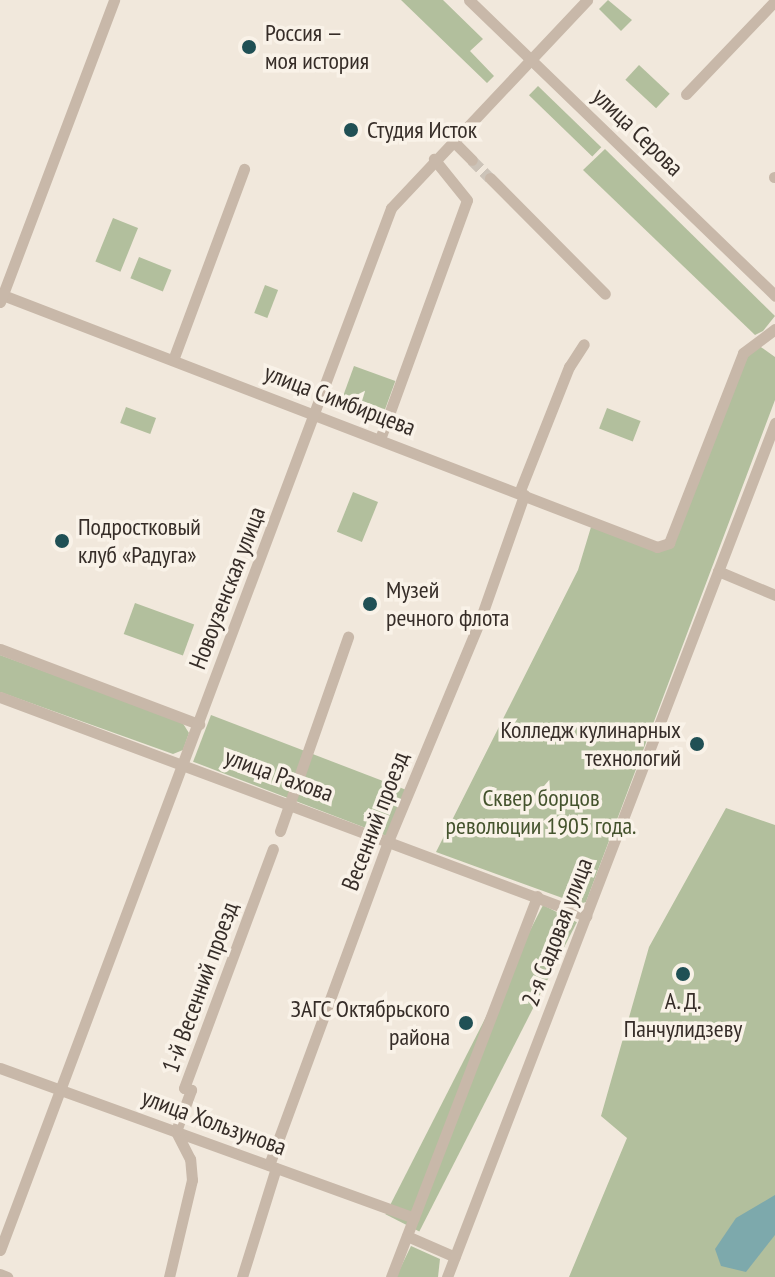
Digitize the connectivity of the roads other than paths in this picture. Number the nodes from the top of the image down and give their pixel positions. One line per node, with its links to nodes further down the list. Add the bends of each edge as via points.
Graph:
1 (114, 0): 14 (street)
2 (469, 0): 5 (street, улица Серова)
3 (587, 0): 5 (street, Новоузенская улица)
4 (775, 1): 6 (street)
5 (531, 59): 7 (street, Новоузенская улица); 13 (street, улица Серова)
6 (686, 94)
7 (452, 140): 8 (street, Новоузенская улица); 9 (street)
8 (434, 159): 19 (street, Новоузенская улица, via 391,208); 21 (street, via 467,200)
9 (472, 160)
10 (244, 169): 18 (street)
11 (490, 178): 12 (street)
12 (605, 294)
13 (775, 296)
14 (1, 297): 18 (street, улица Симбирцева)
15 (775, 329): 16 (street)
16 (771, 342): 22 (street, улица Симбирцева, via 743,353 669,543 663,546)
17 (584, 344): 22 (street, Весенний проезд, via 569,367)
18 (173, 360): 19 (street, улица Симбирцева)
19 (316, 414): 21 (street, улица Симбирцева); 28 (street, Новоузенская улица)
20 (775, 423): 23 (street, 2-я Садовая улица)
21 (380, 439): 22 (street, улица Симбирцева)
22 (521, 494): 32 (street, Весенний проезд, via 468,652)
23 (718, 571): 24 (street); 35 (street, 2-я Садовая улица)
24 (775, 595)
25 (348, 637): 30 (street)
26 (0, 649): 28 (street)
27 (0, 697): 29 (street, улица Рахова)
28 (199, 724): 29 (street, Новоузенская улица)
29 (185, 764): 30 (street, улица Рахова); 37 (street, Новоузенская улица)
30 (290, 803): 31 (street); 32 (street, улица Рахова)
31 (280, 831)
32 (389, 839): 34 (street, улица Рахова); 39 (street, Весенний проезд)
33 (273, 849): 38 (street, 1-й Весенний проезд, via 184,1088 191,1090)
34 (537, 896): 35 (street, улица Рахова); 40 (street, 2-я Садовая улица)
35 (586, 916): 43 (street, 2-я Садовая улица)
36 (0, 1068): 37 (street, улица Хользунова)
37 (61, 1090): 38 (street, улица Хользунова); 42 (street, Новоузенская улица)
38 (176, 1131): 39 (street, улица Хользунова); 46 (street, via 190,1159 192,1180)
39 (273, 1166): 40 (street, улица Хользунова); 47 (street, Весенний проезд)
40 (414, 1218): 41 (street, 2-я Садовая улица)
41 (407, 1236): 43 (street); 48 (street, 2-я Садовая улица)
42 (0, 1250)
43 (455, 1257): 49 (street, 2-я Садовая улица)
44 (0, 1274): 45 (street)
45 (7, 1277)
46 (169, 1277)
47 (242, 1277)
48 (391, 1277)
49 (447, 1277)

